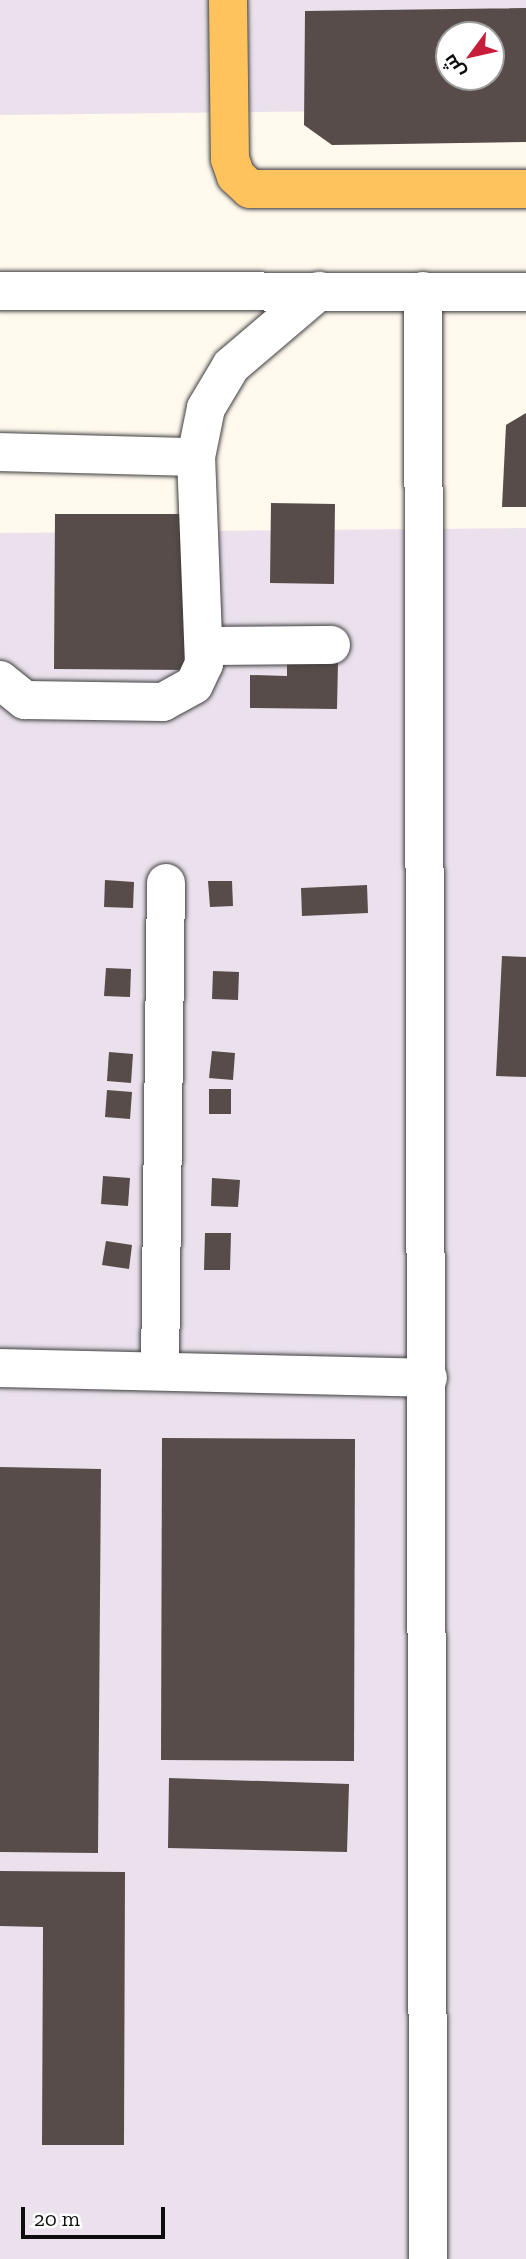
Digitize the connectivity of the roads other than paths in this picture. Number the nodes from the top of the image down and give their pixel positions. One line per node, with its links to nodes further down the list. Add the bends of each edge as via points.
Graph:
1 (228, 0): 2 (main road, via 230,159 236,176 250,189)
2 (526, 189)
3 (0, 291): 4 (street)
4 (319, 291): 5 (street); 8 (street, via 249,349 216,386 198,432)
5 (423, 291): 6 (street); 15 (street)
6 (526, 292)
7 (0, 452): 8 (street)
8 (196, 457): 10 (street)
9 (331, 645): 10 (street)
10 (204, 646): 11 (street, via 204,664 194,685 163,702 24,700)
11 (0, 680)
12 (166, 883): 14 (street)
13 (0, 1368): 14 (street)
14 (160, 1371): 15 (street)
15 (428, 1378): 16 (street)
16 (428, 2259)

